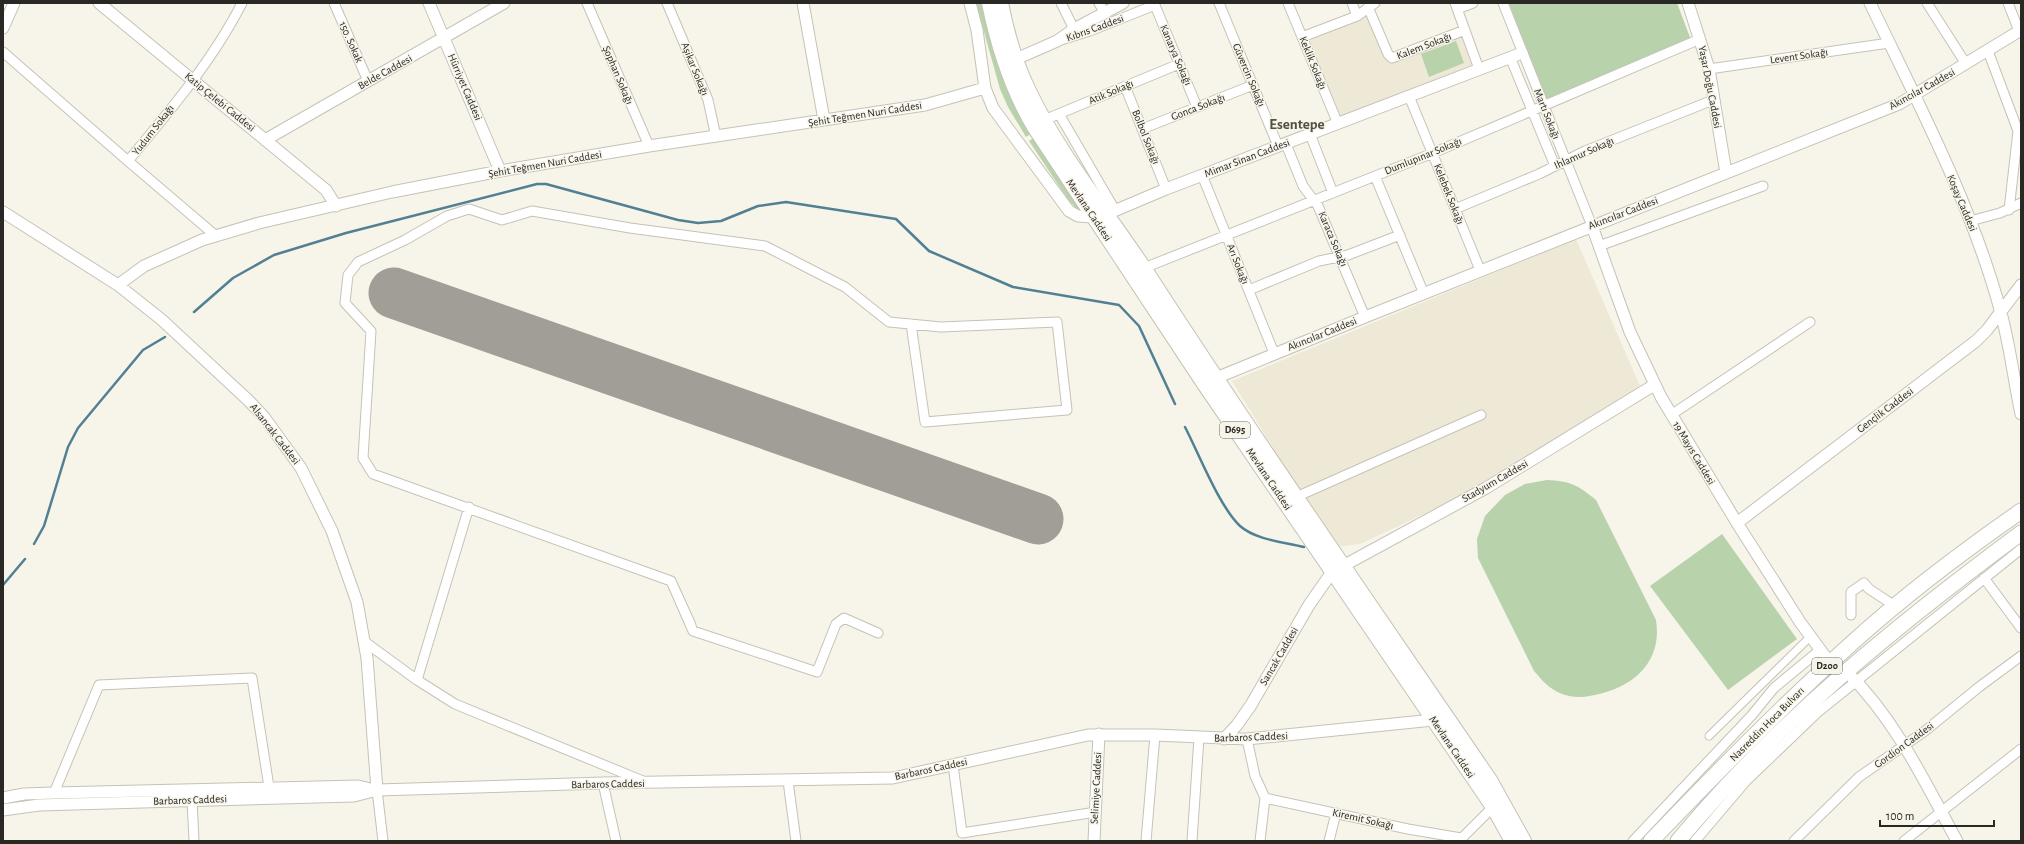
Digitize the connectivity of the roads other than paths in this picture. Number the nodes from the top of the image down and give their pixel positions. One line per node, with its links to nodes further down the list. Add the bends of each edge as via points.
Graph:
1 (14, 3): 30 (street)
2 (99, 3): 48 (street, Katip Çelebi Caddesi)
3 (242, 3): 48 (street, Yudum Sokağı, via 214,50)
4 (334, 3): 49 (street, 150. Sokak)
5 (429, 3): 35 (street, Hürriyet Caddesi)
6 (504, 3): 35 (street, Belde Caddesi)
7 (587, 3): 69 (street, Şophan Sokağı)
8 (667, 3): 66 (street, Aşikar Sokağı, via 708,100)
9 (802, 3): 61 (street)
10 (970, 3): 52 (street, via 977,30)
11 (989, 3): 88 (main road, Mevlana Caddesi / D695, via 1013,87 1031,122)
12 (1001, 3): 43 (main road, Mevlana Caddesi / D695)
13 (1061, 3): 31 (street)
14 (1099, 3): 28 (street)
15 (1123, 3): 28 (street, Kıbrıs Caddesi)
16 (1219, 3): 50 (street, Güvercin Sokağı)
17 (1288, 3): 34 (street, Keklik Sokağı)
18 (1352, 3): 29 (street)
19 (1473, 3): 27 (street)
20 (1502, 3): 41 (street, Martı Sokağı)
21 (1688, 3): 36 (street, Yaşar Doğu Caddesi)
22 (1870, 3): 38 (street, Koşay Caddesi)
23 (1927, 3): 45 (street)
24 (2008, 3): 33 (street)
25 (1154, 4): 37 (street, Kıbrıs Caddesi, via 1090,31); 44 (street, Kanarya Sokağı)
26 (1372, 5): 29 (street); 32 (street, Kalem Sokağı, via 1388,54 1392,58)
27 (1456, 6): 32 (street)
28 (1105, 14): 31 (street, Kıbrıs Caddesi)
29 (1357, 16): 34 (street)
30 (3, 28)
31 (1074, 29): 37 (street, Kıbrıs Caddesi)
32 (1465, 30): 46 (street)
33 (2020, 31): 39 (street, Akıncılar Caddesi)
34 (1302, 37): 63 (street, Keklik Sokağı)
35 (444, 39): 49 (street, Belde Caddesi); 74 (street, Hürriyet Caddesi)
36 (1700, 39): 47 (street, Yaşar Doğu Caddesi); 56 (street, Dumlupınar Sokağı)
37 (1057, 41): 43 (street, Kıbrıs Caddesi)
38 (1889, 43): 47 (street, Levent Sokağı); 53 (street, Koşay Caddesi)
39 (1988, 51): 45 (street, Akıncılar Caddesi); 60 (street)
40 (3, 52): 72 (street)
41 (1522, 53): 42 (street, Mimar Sinan Caddesi); 56 (street, Martı Sokağı)
42 (1510, 57): 46 (street, Mimar Sinan Caddesi); 58 (street, Martı Sokağı)
43 (1016, 60): 62 (main road, Mevlana Caddesi / D695)
44 (1179, 64): 51 (street, Atik Sokağı); 57 (street, Kanarya Sokağı)
45 (1966, 64): 53 (street, Akıncılar Caddesi)
46 (1479, 69): 54 (street, Mimar Sinan Caddesi)
47 (1709, 70): 55 (street, Yaşar Doğu Caddesi)
48 (192, 80): 67 (street, Katip Çelebi Caddesi); 72 (street, Yudum Sokağı)
49 (368, 81): 67 (street, Belde Caddesi)
50 (1253, 85): 57 (street, Gonca Sokağı); 68 (street, Güvercin Sokağı)
51 (1125, 86): 59 (street, Atik Sokağı); 64 (street, Bolbol Sokağı)
52 (985, 88): 61 (street, Şehit Teğmen Nuri Caddesi, via 925,105); 88 (street, via 993,108 1069,211 1078,216)
53 (1914, 95): 75 (street, Akıncılar Caddesi, via 1898,104); 89 (street, Koşay Caddesi)
54 (1409, 96): 63 (street, Mimar Sinan Caddesi); 70 (street, Kelebek Sokağı)
55 (1713, 100): 71 (street, Ihlamur Sokağı); 75 (street, Yaşar Doğu Caddesi)
56 (1544, 106): 58 (street, Dumlupınar Sokağı); 71 (street, Martı Sokağı)
57 (1197, 107): 64 (street, Gonca Sokağı)
58 (1533, 111): 70 (street, Dumlupınar Sokağı); 73 (street, Martı Sokağı)
59 (1059, 114): 62 (street, Atik Sokağı); 87 (street)
60 (2017, 116): 85 (street, via 2019,136)
61 (824, 120): 66 (street, Şehit Teğmen Nuri Caddesi)
62 (1044, 120): 87 (main road, Mevlana Caddesi / D695)
63 (1338, 124): 65 (street, Mimar Sinan Caddesi)
64 (1142, 128): 79 (street, Bolbol Sokağı)
65 (1310, 134): 68 (street, Mimar Sinan Caddesi); 80 (street)
66 (716, 136): 69 (street, Şehit Teğmen Nuri Caddesi)
67 (265, 140): 83 (street, Katip Çelebi Caddesi, via 326,190)
68 (1282, 145): 76 (street, Mimar Sinan Caddesi); 81 (street, Karaca Sokağı, via 1303,186)
69 (648, 146): 74 (street, Şehit Teğmen Nuri Caddesi)
70 (1433, 153): 77 (street, Dumlupınar Sokağı); 84 (street, Kelebek Sokağı)
71 (1566, 160): 73 (street, Ihlamur Sokağı); 90 (street, Martı Sokağı)
72 (128, 161): 92 (street, Yudum Sokağı)
73 (1555, 166): 84 (street, Ihlamur Sokağı)
74 (500, 171): 83 (street, Şehit Teğmen Nuri Caddesi)
75 (1726, 173): 90 (street, Akıncılar Caddesi)
76 (1202, 176): 79 (street, Mimar Sinan Caddesi); 93 (street, Arı Sokağı)
77 (1375, 176): 80 (street, Dumlupınar Sokağı); 91 (street)
78 (1762, 186): 94 (street)
79 (1166, 189): 87 (street, Mimar Sinan Caddesi)
80 (1333, 193): 81 (street, Dumlupınar Sokağı)
81 (1315, 201): 93 (street, Dumlupınar Sokağı); 95 (street, Karaca Sokağı)
82 (2021, 203): 85 (street)
83 (336, 206): 92 (street, Şehit Teğmen Nuri Caddesi)
84 (1455, 209): 97 (street, Kelebek Sokağı)
85 (2009, 210): 89 (street)
86 (3, 212): 98 (street, Alsancak Caddesi)
87 (1111, 212): 96 (main road, Mevlana Caddesi / D695)
88 (1093, 217): 118 (main road, Mevlana Caddesi / D695)
89 (1970, 221): 102 (street, Koşay Caddesi)
90 (1592, 226): 94 (street, 19 Mayıs Caddesi); 97 (street, Akıncılar Caddesi)
91 (1400, 235): 95 (street); 101 (street)
92 (216, 236): 98 (street, Şehit Teğmen Nuri Caddesi, via 144,266)
93 (1226, 236): 96 (street, Dumlupınar Sokağı); 100 (street, Arı Sokağı)
94 (1599, 246): 108 (street, 19 Mayıs Caddesi, via 1630,332)
95 (1340, 256): 100 (street, via 1319,261); 103 (street, Karaca Sokağı)
96 (1144, 268): 107 (main road, Mevlana Caddesi / D695)
97 (1480, 270): 101 (street, Akıncılar Caddesi)
98 (118, 285): 127 (street, Alsancak Caddesi, via 167,324 249,401 290,452 332,531 357,602)
99 (2021, 285): 102 (street, Gençlik Caddesi)
100 (1248, 290): 106 (street, Arı Sokağı)
101 (1424, 294): 103 (street, Akıncılar Caddesi)
102 (2001, 312): 109 (street, Koşay Caddesi); 115 (street, Gençlik Caddesi, via 1987,330 1959,356)
103 (1365, 317): 106 (street, Akıncılar Caddesi)
104 (1810, 322): 111 (street)
105 (911, 324): 105 (street, via 941,327 1057,322 1067,410 925,422); 113 (street, via 889,322 845,287 765,246 630,228 532,211 502,220 469,209 447,216 405,240 358,262 348,275 345,303 371,331 363,458 373,474)
106 (1274, 353): 107 (street, Akıncılar Caddesi)
107 (1216, 378): 112 (main road, Mevlana Caddesi / D695)
108 (1654, 385): 111 (street, 19 Mayıs Caddesi); 118 (street, Stadyum Caddesi, via 1486,488)
109 (2021, 414)
110 (1481, 415): 112 (street)
111 (1671, 415): 115 (street, 19 Mayıs Caddesi)
112 (1296, 497): 118 (main road, Mevlana Caddesi / D695)
113 (469, 507): 120 (street); 132 (street)
114 (2021, 511): 121 (highway, Nasreddin Hoca Bulvarı / D200, via 1972,545)
115 (1737, 523): 126 (street, 19 Mayıs Caddesi)
116 (2021, 533): 131 (highway, Nasreddin Hoca Bulvarı / D200, via 1914,615)
117 (2021, 549): 119 (street)
118 (1337, 569): 133 (main road, Mevlana Caddesi / D695); 138 (street, Sancak Caddesi, via 1309,605 1251,706); 170 (main road, Mevlana Caddesi / D695, via 1490,780)
119 (1984, 578): 124 (street); 131 (street)
120 (671, 581): 123 (street); 125 (street, via 693,631 817,672 836,624 844,618)
121 (1895, 606): 122 (street, via 1869,590 1864,583 1851,592); 130 (highway, Nasreddin Hoca Bulvarı / D200)
122 (1851, 615)
123 (691, 625)
124 (2021, 628)
125 (878, 633)
126 (1810, 637): 128 (street, 19 Mayıs Caddesi); 136 (street)
127 (365, 642): 132 (street); 148 (street, Alsancak Caddesi)
128 (1820, 650): 130 (street, 19 Mayıs Caddesi); 143 (street, via 1774,688)
129 (2021, 656): 140 (street, Gordion Caddesi)
130 (1830, 663): 143 (highway, Nasreddin Hoca Bulvarı / D200)
131 (1851, 676): 140 (street); 173 (highway, Nasreddin Hoca Bulvarı / D200, via 1755,758); 174 (street, via 1818,712 1746,781)
132 (417, 680): 146 (street, via 455,704)
133 (1434, 720): 139 (street, Barbaros Caddesi); 153 (main road, Mevlana Caddesi / D695)
134 (1099, 734): 135 (street, Barbaros Caddesi); 142 (street, Barbaros Caddesi); 155 (street, Selimiye Caddesi)
135 (1155, 735): 137 (street, Barbaros Caddesi); 165 (street)
136 (1709, 736)
137 (1199, 738): 138 (street, Barbaros Caddesi); 166 (street)
138 (1224, 739): 139 (street, Barbaros Caddesi)
139 (1247, 739): 151 (street, via 1255,776)
140 (1905, 745): 156 (street); 158 (street, Gordion Caddesi, via 1859,777)
141 (2021, 749): 156 (street)
142 (953, 765): 144 (street, Barbaros Caddesi, via 893,778); 155 (street, via 962,834)
143 (1708, 771): 171 (street); 172 (highway, Nasreddin Hoca Bulvarı / D200)
144 (788, 781): 146 (street, Barbaros Caddesi); 163 (street)
145 (603, 783): 146 (street, Barbaros Caddesi); 148 (street, Barbaros Caddesi); 162 (street)
146 (648, 783)
147 (269, 787): 148 (street, Barbaros Caddesi, via 358,786); 149 (street, Barbaros Caddesi); 149 (street, via 252,678 99,685)
148 (377, 790): 152 (street, Barbaros Caddesi, via 354,796); 161 (street)
149 (54, 793): 150 (street, Barbaros Caddesi)
150 (3, 798)
151 (1265, 798): 157 (street, Kiremit Sokağı); 167 (street)
152 (192, 800): 154 (street, Barbaros Caddesi, via 39,805); 160 (street)
153 (1493, 807): 159 (street); 169 (main road, Mevlana Caddesi / D695)
154 (3, 810)
155 (1096, 812): 164 (street, Selimiye Caddesi)
156 (1941, 812): 175 (street); 176 (street)
157 (1336, 813): 159 (street, Kiremit Sokağı); 168 (street)
158 (1800, 839)
159 (1460, 840)
160 (194, 841)
161 (383, 841)
162 (616, 841)
163 (796, 841)
164 (1094, 841)
165 (1146, 841)
166 (1192, 841)
167 (1260, 841)
168 (1329, 841)
169 (1512, 841)
170 (1524, 841)
171 (1633, 841)
172 (1652, 841)
173 (1678, 841)
174 (1695, 841)
175 (1904, 841)
176 (1957, 841)

